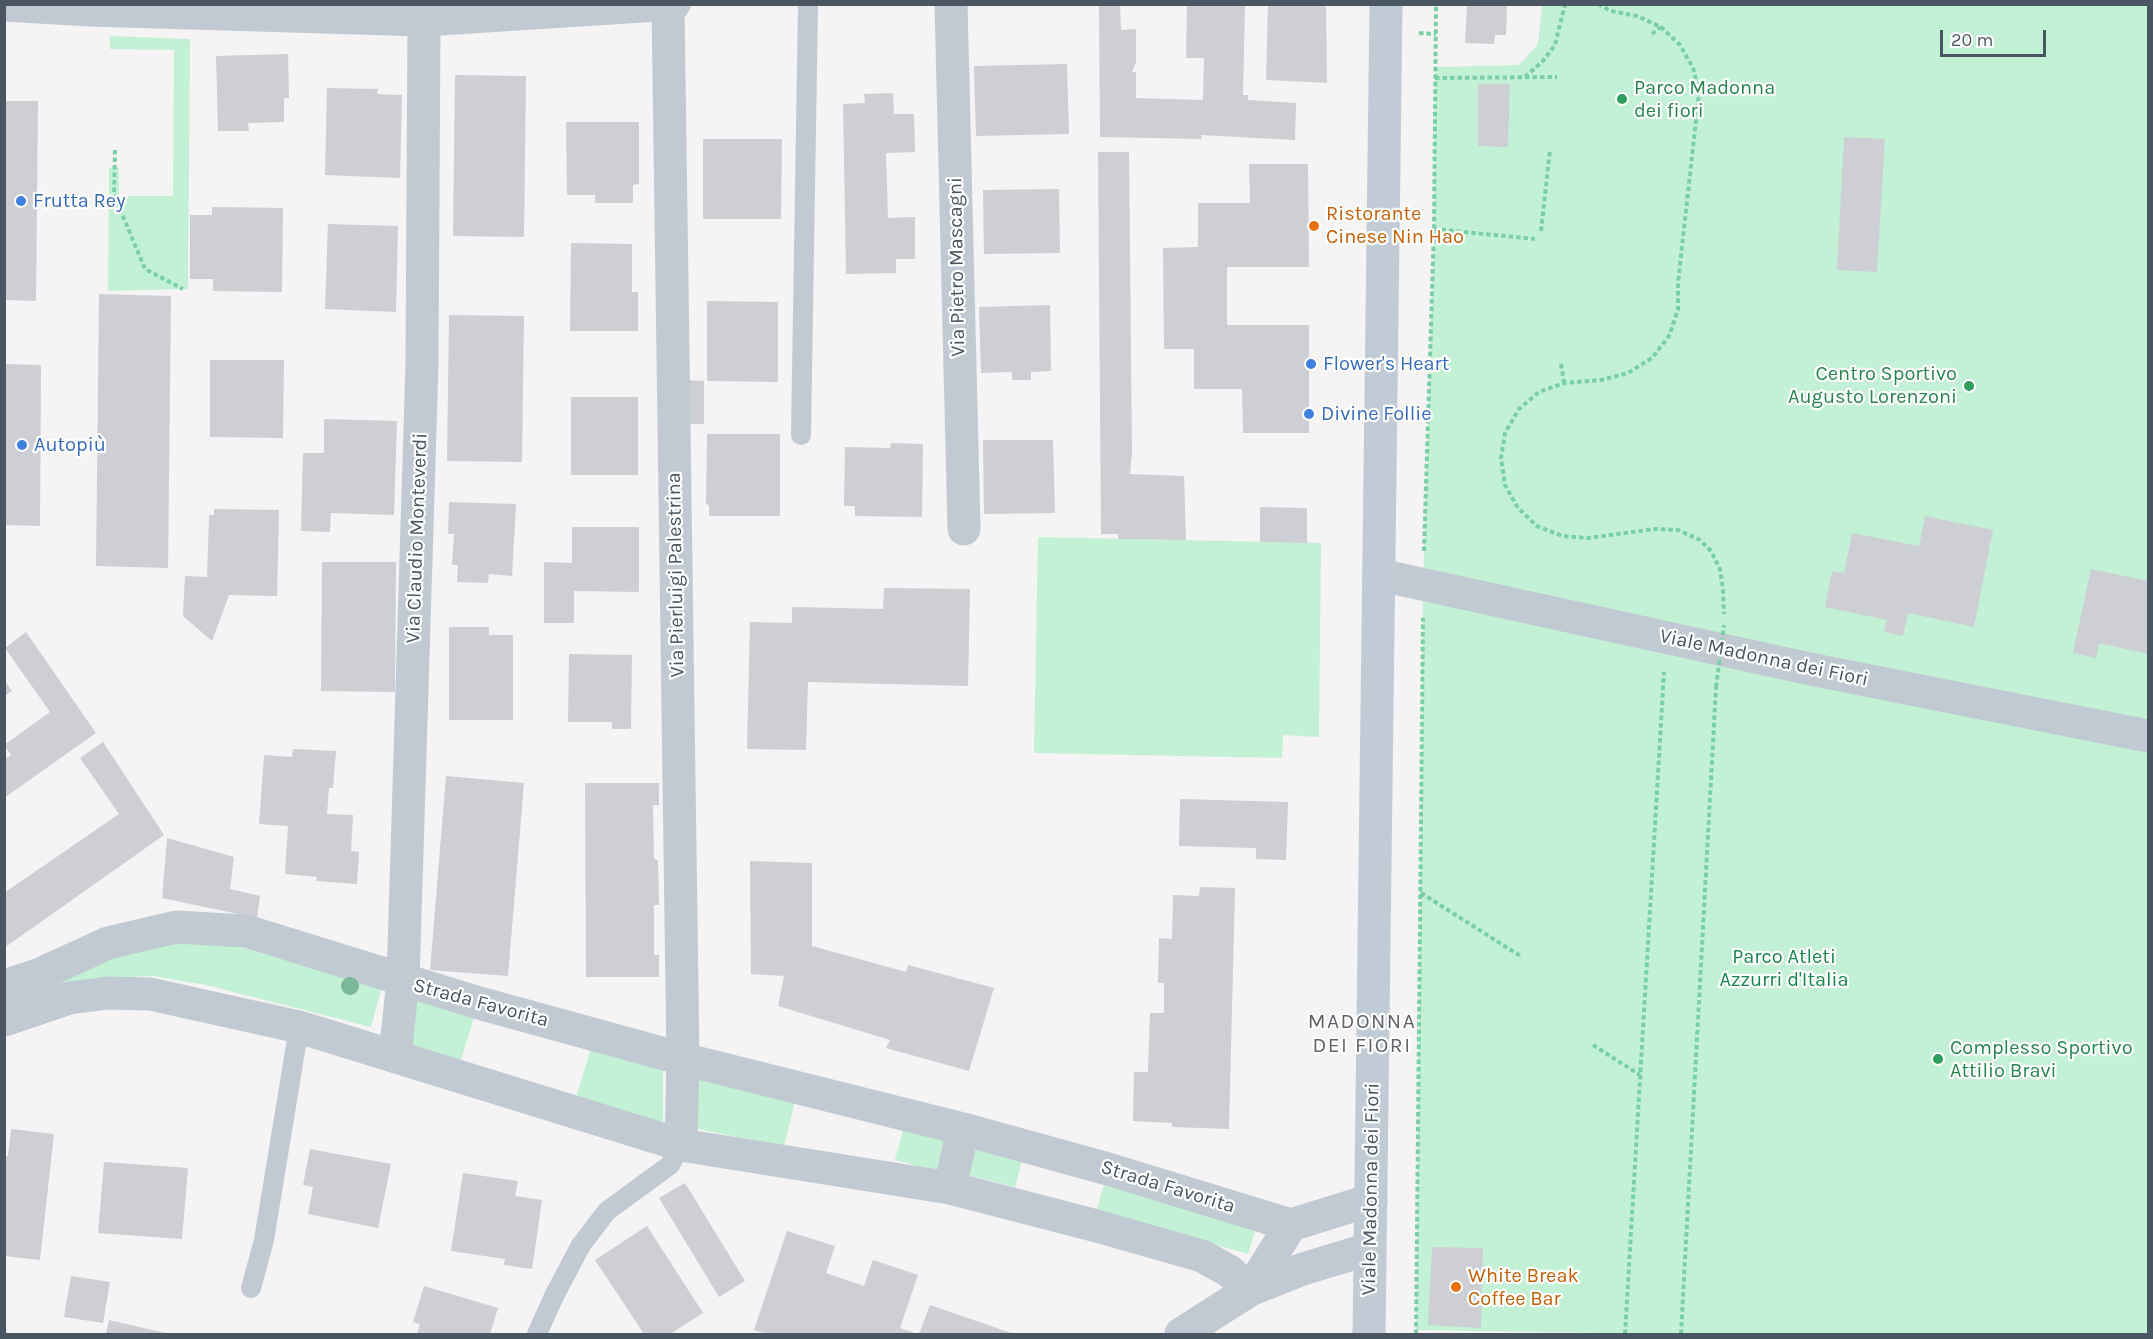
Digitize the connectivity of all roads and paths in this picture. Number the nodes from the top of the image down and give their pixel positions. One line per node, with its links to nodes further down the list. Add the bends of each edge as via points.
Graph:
1 (4, 4): 10 (street)
2 (674, 4): 9 (street)
3 (808, 4): 24 (lane)
4 (951, 4): 25 (street, Via Pietro Mascagni)
5 (1386, 4): 26 (main road, Viale Madonna dei Fiori)
6 (1436, 4): 15 (path)
7 (1565, 4): 13 (path, via 1555,45)
8 (1598, 4): 11 (path)
9 (668, 5): 10 (street); 38 (street, Via Pierluigi Palestrina)
10 (424, 20): 32 (street, Via Claudio Monteverdi, via 422,364)
11 (1660, 27): 12 (path); 23 (path, via 1680,45 1693,68 1699,93 1678,310 1669,336 1652,358 1628,373)
12 (1652, 34)
13 (1525, 77): 14 (path); 15 (path)
14 (1557, 77)
15 (1435, 78): 18 (path)
16 (115, 150): 21 (path, via 114,195 145,269)
17 (1550, 150): 19 (path)
18 (1434, 229): 20 (path); 27 (path)
19 (1541, 231)
20 (1535, 239)
21 (183, 289)
22 (1561, 364): 23 (path)
23 (1564, 383): 53 (path, bridge, via 1539,392 1519,410 1505,433 1501,458 1505,485 1518,508 1537,526 1562,536 1588,538 1655,529 1678,530 1700,540 1711,551 1720,568 1724,590)
24 (801, 435)
25 (964, 529)
26 (1380, 575): 27 (street, Viale Madonna dei Fiori); 43 (main road, Viale Madonna dei Fiori)
27 (1423, 585): 28 (street, Viale Madonna dei Fiori); 30 (path)
28 (1666, 638): 29 (street, Viale Madonna dei Fiori); 39 (path)
29 (2148, 736)
30 (1421, 893): 31 (path); 51 (path)
31 (1522, 957)
32 (403, 981): 33 (street, Strada Favorita, via 246,931 176,927 108,943); 37 (street, Via Claudio Monteverdi); 38 (street, Strada Favorita)
33 (4, 986)
34 (4, 1020): 35 (street, via 69,998 108,993 150,994)
35 (299, 1027): 37 (street); 46 (lane, via 264,1240)
36 (1593, 1045): 39 (path)
37 (395, 1056): 41 (street)
38 (682, 1059): 40 (street, Strada Favorita); 41 (street, Via Pierluigi Palestrina)
39 (1640, 1075): 52 (path)
40 (963, 1129): 42 (street); 44 (street, Strada Favorita)
41 (681, 1144): 42 (street); 48 (lane, via 670,1165 608,1211 581,1245)
42 (950, 1188): 47 (street, via 1202,1256 1229,1271)
43 (1371, 1200): 44 (street); 45 (main road, Viale Madonna dei Fiori)
44 (1290, 1225): 47 (street)
45 (1369, 1249): 47 (street); 50 (main road, Viale Madonna dei Fiori)
46 (251, 1288)
47 (1250, 1290): 49 (street)
48 (537, 1335)
49 (1181, 1335)
50 (1369, 1335)
51 (1416, 1335)
52 (1625, 1335)
53 (1681, 1335)

